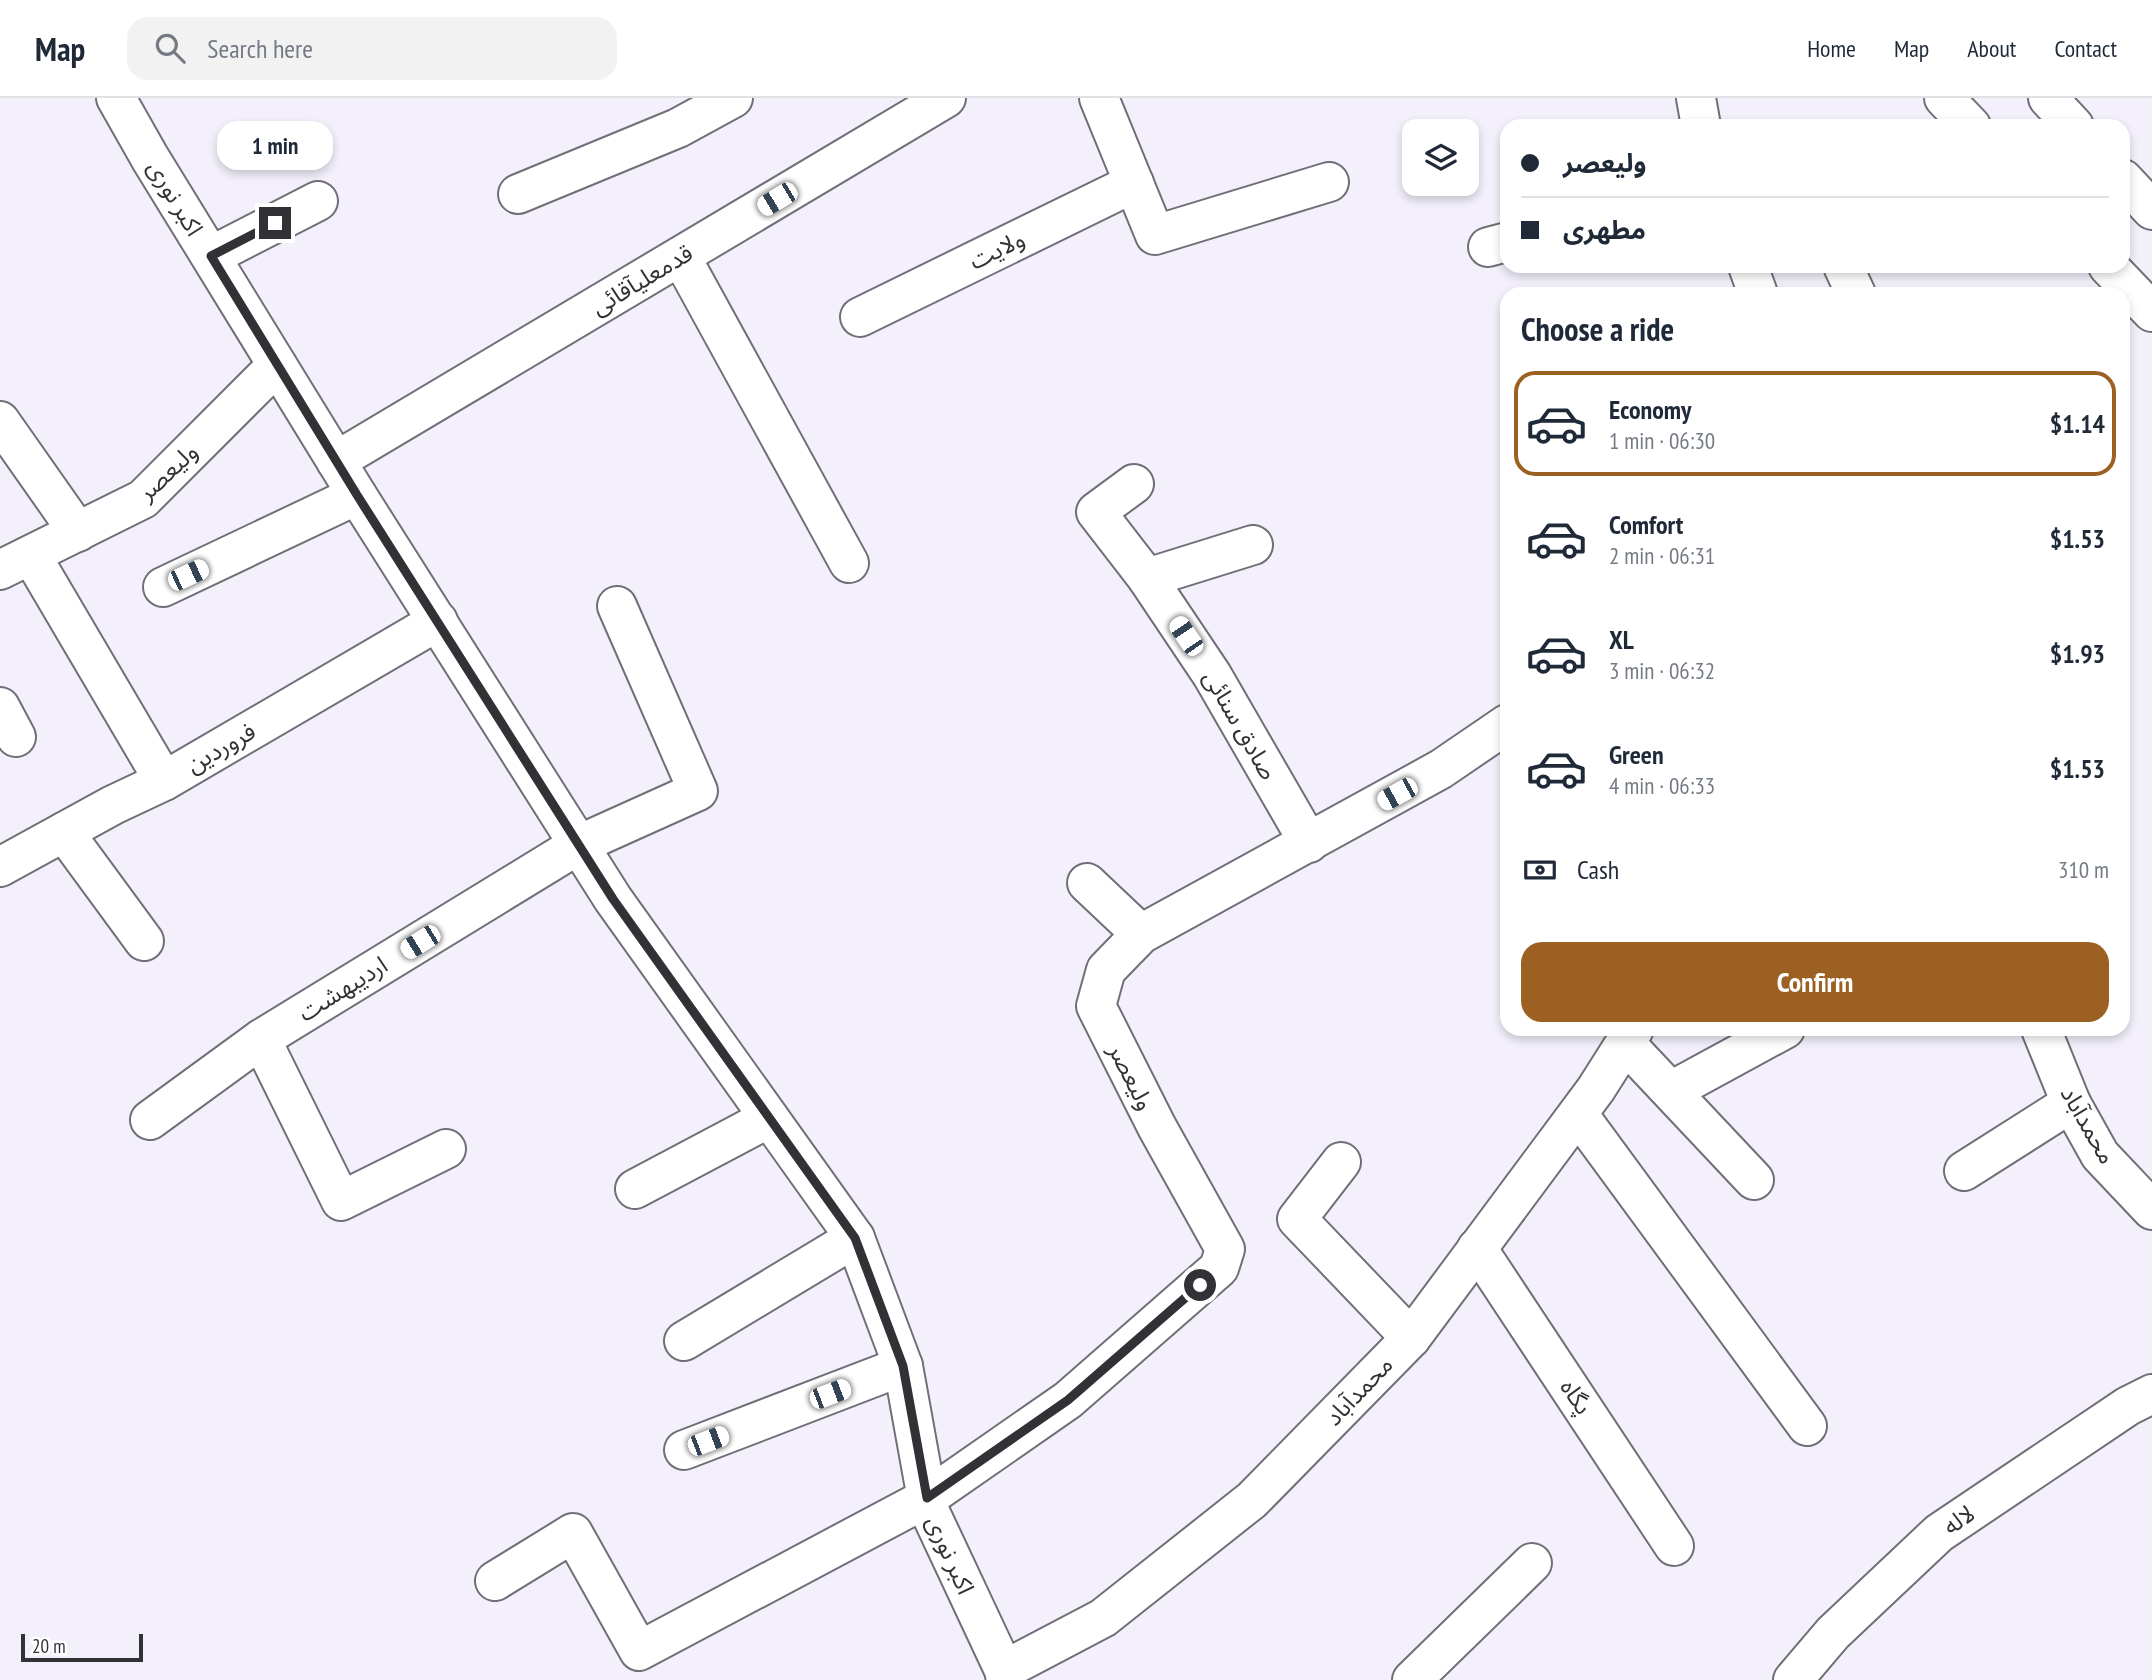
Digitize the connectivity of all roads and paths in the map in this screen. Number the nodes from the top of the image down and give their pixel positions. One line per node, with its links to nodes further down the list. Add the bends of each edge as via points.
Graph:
1 (116, 98): 18 (street, اکبر نوری)
2 (733, 98): 8 (street)
3 (946, 98): 19 (street, قدمعلیآقائی)
4 (1099, 98): 13 (street)
5 (1696, 98): 9 (street)
6 (1944, 98): 10 (street)
7 (2048, 98): 11 (street)
8 (671, 113): 15 (street)
9 (1700, 119)
10 (1964, 119)
11 (2068, 119)
12 (1329, 182): 13 (street, via 1155,234)
13 (1134, 183): 24 (street, ولایت)
14 (2130, 186): 17 (street)
15 (518, 194)
16 (318, 201): 18 (street)
17 (2152, 210)
18 (211, 256): 25 (street, اکبر نوری)
19 (681, 257): 27 (street, قدمعلیآقائی); 33 (street)
20 (2115, 273): 21 (street)
21 (2128, 287)
22 (2130, 289): 23 (street)
23 (2152, 312)
24 (860, 317)
25 (277, 365): 27 (street, اکبر نوری); 30 (street, ولیعصر, via 143,499)
26 (0, 421): 30 (street)
27 (336, 461): 29 (street, اکبر نوری)
28 (1134, 484): 34 (street, صادق سنائی, via 1097,512)
29 (357, 495): 35 (street); 37 (street, اکبر نوری)
30 (78, 532): 32 (street, ولیعصر)
31 (1253, 545): 34 (street)
32 (15, 562): 39 (street)
33 (849, 564)
34 (1147, 578): 41 (street, صادق سنائی, via 1212,675)
35 (163, 587)
36 (617, 606): 42 (street, اردیبهشت, via 698,791)
37 (438, 621): 39 (street, فروردین); 42 (street, اکبر نوری)
38 (1500, 729): 41 (street, ولیعصر, via 1441,769)
39 (164, 781): 40 (street, فروردین)
40 (64, 832): 43 (street, فروردین); 46 (street)
41 (1309, 843): 45 (street, ولیعصر)
42 (578, 845): 50 (street, اردیبهشت); 54 (street, اکبر نوری)
43 (0, 867)
44 (1087, 883): 45 (street)
45 (1141, 934): 70 (street, ولیعصر, via 1106,970 1096,1006 1226,1249 1219,1268 1068,1400)
46 (144, 941)
47 (1630, 1036): 51 (street); 53 (street, محمدآباد)
48 (1772, 1036): 51 (street)
49 (2044, 1036): 52 (street, محمدآباد)
50 (261, 1040): 55 (street, اردیبهشت); 56 (street, via 341,1202)
51 (1671, 1091): 59 (street)
52 (2071, 1103): 58 (street); 61 (street, محمدآباد, via 2100,1155)
53 (1578, 1114): 63 (street, محمدآباد); 68 (street)
54 (769, 1118): 60 (street); 62 (street, اکبر نوری)
55 (150, 1120)
56 (446, 1149)
57 (1341, 1162): 64 (street, via 1297,1219)
58 (1964, 1171)
59 (1754, 1180)
60 (635, 1189)
61 (2152, 1210)
62 (855, 1238): 65 (street); 66 (street, اکبر نوری)
63 (1477, 1248): 64 (street, محمدآباد); 71 (street, پگاه)
64 (1411, 1338): 74 (street, محمدآباد, via 1252,1500 1103,1618)
65 (684, 1341)
66 (903, 1366): 69 (street); 70 (street, اکبر نوری)
67 (2152, 1394): 76 (street, لاله, via 1939,1533 1833,1633)
68 (1807, 1426)
69 (684, 1450)
70 (927, 1498): 73 (street, ولیعصر, via 639,1651 573,1533); 74 (street, اکبر نوری)
71 (1674, 1546)
72 (1532, 1563): 75 (street)
73 (495, 1581)
74 (1005, 1675)
75 (1412, 1680)
76 (1793, 1680)

